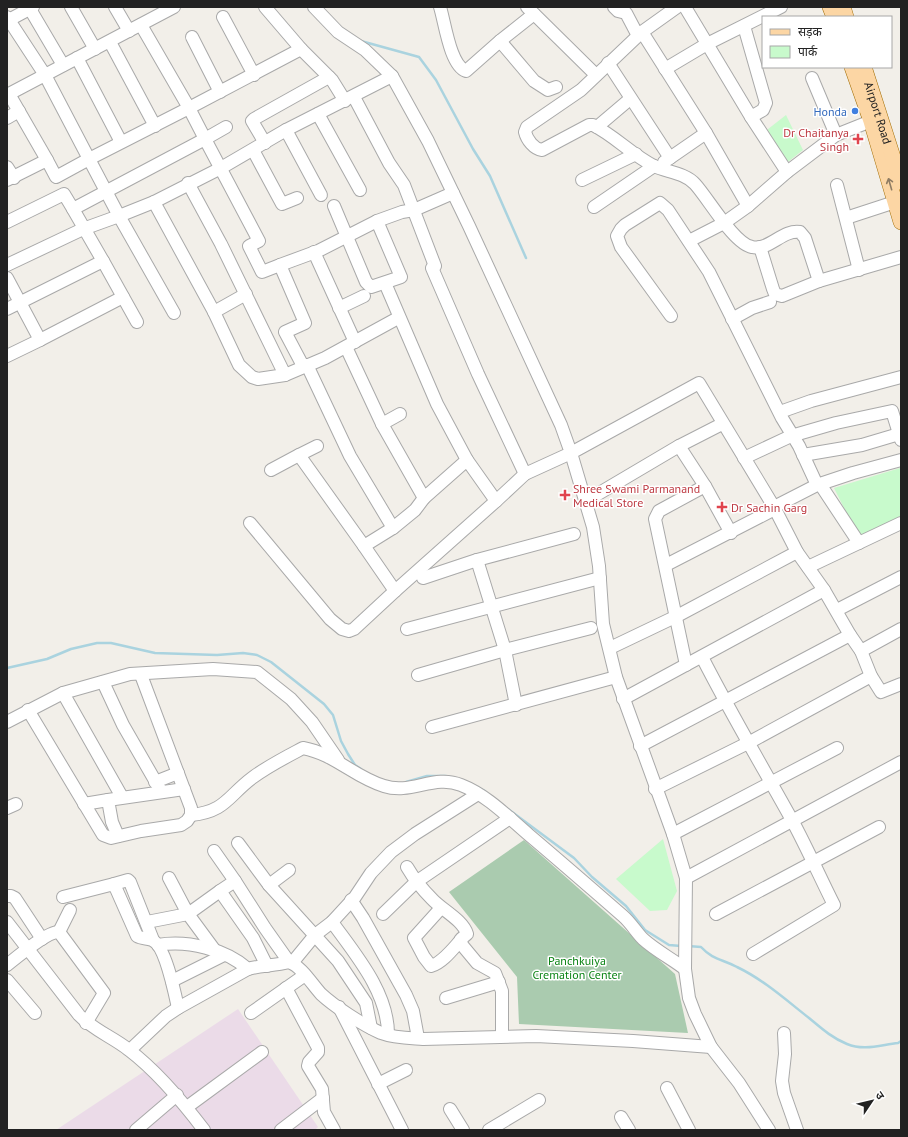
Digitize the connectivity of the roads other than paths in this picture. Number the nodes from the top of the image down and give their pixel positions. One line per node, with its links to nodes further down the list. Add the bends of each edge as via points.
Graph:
1 (71, 7): 26 (street)
2 (115, 7): 20 (street)
3 (174, 7): 13 (street)
4 (265, 7): 27 (street)
5 (314, 7): 37 (street, via 338,32 364,50)
6 (440, 7): 23 (street, via 450,48 464,71 470,69)
7 (614, 7): 21 (street, via 626,13 636,32)
8 (685, 7): 25 (street)
9 (781, 7): 14 (street)
10 (31, 8): 17 (street); 30 (street)
11 (669, 9): 21 (street)
12 (531, 10): 23 (street); 36 (street)
13 (156, 11): 18 (street)
14 (763, 16)
15 (223, 17): 35 (street)
16 (762, 17): 19 (street)
17 (8, 20): 34 (street)
18 (141, 25): 20 (street); 45 (street)
19 (744, 26): 25 (street); 48 (street, via 766,103 763,110)
20 (130, 31): 24 (street)
21 (642, 32): 29 (street); 33 (street)
22 (192, 37): 41 (street)
23 (500, 41): 40 (street, via 537,85 548,90)
24 (110, 42): 26 (street); 51 (street)
25 (707, 44): 33 (street); 48 (street)
26 (95, 48): 28 (street)
27 (300, 49): 35 (street); 38 (street)
28 (77, 58): 30 (street); 58 (street)
29 (608, 63): 36 (street); 44 (street)
30 (64, 65): 34 (street)
31 (852, 68): 50 (main road, Airport Road)
32 (864, 68): 72 (main road, Airport Road)
33 (665, 69): 55 (street)
34 (45, 75): 42 (street); 63 (street)
35 (254, 75): 41 (street)
36 (596, 75): 53 (street, via 581,90 527,127 525,132 533,145 542,150 589,125)
37 (392, 76): 43 (street); 77 (street)
38 (330, 77): 43 (street); 59 (street, via 252,121)
39 (812, 78): 56 (street)
40 (556, 87)
41 (220, 92): 45 (street)
42 (8, 94): 46 (street)
43 (350, 99): 47 (street); 87 (street, via 404,185)
44 (630, 99): 53 (street); 62 (street)
45 (189, 108): 51 (street); 57 (street)
46 (20, 111): 49 (street); 64 (street)
47 (318, 114): 54 (street); 75 (street)
48 (751, 117): 68 (street)
49 (7, 118)
50 (871, 121): 56 (street); 82 (main road, Airport Road, one-way to 50)
51 (155, 126): 58 (street)
52 (226, 127): 57 (street)
53 (597, 127): 61 (street)
54 (286, 130): 59 (street); 79 (street)
55 (706, 133): 62 (street); 84 (street)
56 (836, 135): 68 (street)
57 (205, 139): 67 (street); 76 (street)
58 (122, 142): 63 (street)
59 (265, 143): 60 (street)
60 (253, 150): 67 (street); 80 (street, via 282,204)
61 (636, 154): 65 (street); 71 (street)
62 (670, 158): 65 (street)
63 (89, 159): 69 (street); 76 (street)
64 (47, 160): 69 (street); 70 (street)
65 (656, 166): 85 (street); 93 (street, via 690,180)
66 (7, 167): 70 (street)
67 (221, 168): 73 (street); 102 (street, via 259,241 250,246 262,272)
68 (787, 172): 84 (street)
69 (56, 177): 78 (street)
70 (10, 179)
71 (582, 180)
72 (901, 182)
73 (188, 184): 81 (street); 107 (street)
74 (837, 185): 89 (street)
75 (360, 190)
76 (106, 191): 86 (street); 88 (street)
77 (453, 193): 87 (street); 134 (street, via 561,425)
78 (64, 194): 86 (street); 91 (street)
79 (321, 195)
80 (297, 198)
81 (154, 202): 88 (street); 114 (street)
82 (895, 202): 89 (street); 92 (main road, Airport Road)
83 (334, 206): 95 (street)
84 (748, 206): 93 (street)
85 (594, 207)
86 (72, 209): 94 (street)
87 (414, 210): 90 (street); 141 (street, via 433,267 478,374)
88 (119, 216): 94 (street); 115 (street)
89 (846, 218): 103 (street)
90 (377, 221): 95 (street); 106 (street, via 402,275)
91 (7, 222)
92 (901, 222)
93 (724, 223): 96 (street); 97 (street, via 746,245 752,248)
94 (83, 229): 100 (street); 101 (street)
95 (347, 236): 98 (street); 106 (street, via 368,285)
96 (689, 242): 116 (street, via 668,210 660,204 625,225 617,236 621,247); 118 (street, via 709,272)
97 (760, 247): 105 (street, via 773,289 778,295 782,296); 105 (street, via 791,232 800,232 805,238)
98 (314, 252): 102 (street); 113 (street)
99 (901, 257): 103 (street)
100 (103, 262): 109 (street); 110 (street)
101 (7, 265)
102 (280, 265): 123 (street, via 306,323 285,332)
103 (860, 270): 105 (street)
104 (7, 278): 110 (street)
105 (819, 281)
106 (385, 283): 117 (street)
107 (246, 294): 114 (street); 124 (street)
108 (364, 296): 113 (street)
109 (123, 297): 119 (street); 120 (street)
110 (20, 302): 112 (street); 120 (street)
111 (770, 302): 118 (street)
112 (7, 308)
113 (339, 308): 121 (street)
114 (214, 312): 124 (street, via 239,365 246,372 258,379)
115 (174, 313)
116 (670, 316)
117 (398, 318): 121 (street); 138 (street, via 437,404)
118 (732, 319): 126 (street)
119 (137, 322)
120 (40, 340): 122 (street)
121 (350, 345): 123 (street); 128 (street)
122 (7, 356)
123 (305, 366): 124 (street); 150 (street, via 350,456)
124 (285, 374)
125 (901, 377): 126 (street)
126 (780, 412): 130 (street)
127 (400, 414): 128 (street)
128 (382, 424): 144 (street)
129 (722, 424): 133 (street); 134 (street, via 699,383); 137 (street)
130 (792, 436): 131 (street, via 836,422 892,411); 136 (street); 137 (street)
131 (900, 437): 136 (street)
132 (317, 446): 135 (street)
133 (679, 446): 143 (street); 146 (street)
134 (571, 453): 141 (street); 146 (street)
135 (298, 455): 140 (street); 154 (street)
136 (803, 455): 142 (street)
137 (744, 458): 147 (street)
138 (467, 460): 144 (street); 145 (street)
139 (901, 460): 142 (street)
140 (271, 470)
141 (525, 474): 145 (street)
142 (818, 484): 147 (street); 153 (street)
143 (705, 486): 151 (street); 157 (street, via 656,515 655,524)
144 (424, 498): 150 (street, via 415,510)
145 (496, 501): 163 (street)
146 (586, 501): 161 (street, via 597,547)
147 (774, 507): 151 (street); 155 (street)
148 (250, 523): 163 (street, via 330,619 342,628 349,631 354,629)
149 (901, 523): 153 (street)
150 (393, 528): 154 (street)
151 (731, 532): 157 (street)
152 (574, 534): 156 (street)
153 (859, 543): 158 (street)
154 (364, 546): 163 (street)
155 (797, 552): 158 (street); 166 (street)
156 (477, 560): 160 (street); 164 (street)
157 (666, 565): 166 (street)
158 (808, 567): 162 (street)
159 (901, 577): 165 (street)
160 (423, 578)
161 (600, 578): 164 (street); 171 (street, via 603,624)
162 (824, 590): 165 (street); 174 (street)
163 (395, 591)
164 (491, 606): 168 (street); 172 (street)
165 (837, 610): 170 (street)
166 (677, 616): 171 (street); 175 (street)
167 (591, 628): 172 (street)
168 (407, 629)
169 (901, 629): 173 (street)
170 (850, 635): 173 (street); 184 (street)
171 (610, 648): 178 (street)
172 (504, 650): 177 (street); 185 (street)
173 (861, 651): 179 (street)
174 (702, 657): 175 (street); 184 (street)
175 (686, 666): 183 (street)
176 (141, 675): 180 (street, via 130,674); 193 (street, via 213,670 257,672 291,699 312,722); 194 (street)
177 (418, 675)
178 (616, 676): 183 (street); 185 (street)
179 (871, 676): 181 (street, via 881,692); 189 (street)
180 (103, 682): 182 (street); 196 (street, via 123,725)
181 (901, 684)
182 (63, 693): 186 (street); 200 (street)
183 (623, 699): 190 (street)
184 (724, 701): 189 (street); 190 (street)
185 (516, 705): 188 (street)
186 (28, 710): 187 (street); 202 (street)
187 (7, 722)
188 (432, 727)
189 (750, 742): 195 (street); 198 (street)
190 (640, 746): 198 (street)
191 (837, 748): 195 (street)
192 (901, 762): 205 (street)
193 (340, 763): 199 (street, via 372,782 386,787 409,788 440,781 461,785); 203 (street, via 317,751 303,748 252,778 221,807 203,814)
194 (178, 773): 196 (street); 197 (street)
195 (771, 783): 205 (street); 207 (street)
196 (158, 787): 197 (street); 200 (street)
197 (184, 789): 203 (street)
198 (655, 789): 207 (street)
199 (478, 794): 204 (street); 223 (street, via 390,852)
200 (122, 798): 201 (street)
201 (108, 800): 202 (street); 208 (street, via 112,822)
202 (84, 804): 208 (street, via 103,835 111,838)
203 (191, 815): 208 (street, via 181,825)
204 (510, 818): 217 (street); 244 (street, via 627,919 644,939)
205 (793, 822): 211 (street); 215 (street)
206 (879, 827): 211 (street)
207 (672, 834): 215 (street)
208 (118, 836)
209 (238, 843): 219 (street)
210 (214, 851): 216 (street)
211 (812, 862): 228 (street); 239 (street, via 834,905)
212 (407, 867): 217 (street)
213 (289, 870): 219 (street)
214 (169, 878): 226 (street)
215 (686, 878): 244 (street)
216 (235, 881): 220 (street); 240 (street)
217 (416, 882): 224 (street); 227 (street)
218 (114, 884): 222 (street); 230 (street, via 130,882); 235 (street, via 135,934)
219 (269, 885): 233 (street)
220 (220, 891): 226 (street); 242 (street, via 253,938)
221 (7, 896): 234 (street, via 15,898)
222 (63, 897)
223 (351, 900): 231 (street); 260 (street, via 406,995 413,1011)
224 (441, 908): 236 (street, via 466,930 467,934); 236 (street, via 414,938 419,949 431,966)
225 (70, 910): 232 (street)
226 (188, 914): 230 (street); 238 (street)
227 (383, 914)
228 (716, 914)
229 (7, 922): 237 (street)
230 (147, 922): 235 (street)
231 (332, 922): 233 (street); 258 (street, via 353,951 380,998)
232 (59, 932): 234 (street); 255 (street, via 104,992 103,998)
233 (315, 935): 240 (street); 256 (street, via 338,961 366,1003)
234 (42, 939): 237 (street)
235 (156, 942): 238 (street, via 180,943); 247 (street)
236 (460, 942): 248 (street, via 480,965 495,973)
237 (27, 950): 241 (street); 255 (street)
238 (220, 953): 243 (street); 247 (street)
239 (753, 954)
240 (290, 962): 242 (street); 245 (street)
241 (7, 965)
242 (267, 966): 243 (street)
243 (248, 969): 252 (street)
244 (685, 969): 261 (street, via 689,998)
245 (305, 975): 249 (street); 251 (street)
246 (7, 980): 253 (street)
247 (172, 981): 252 (street)
248 (499, 982): 250 (street); 259 (street, via 503,1002)
249 (286, 988): 254 (street); 268 (street, via 318,1048 308,1066 322,1089)
250 (446, 998)
251 (338, 1007): 256 (street); 265 (street)
252 (178, 1008): 262 (street)
253 (35, 1013)
254 (251, 1013)
255 (86, 1023): 262 (street)
256 (371, 1028): 258 (street)
257 (784, 1033): 283 (street, via 786,1054 782,1081)
258 (388, 1034): 260 (street)
259 (502, 1036): 260 (street); 261 (street, via 633,1040)
260 (418, 1038)
261 (711, 1047): 282 (street, via 739,1083)
262 (130, 1050): 267 (street)
263 (262, 1052): 270 (street)
264 (406, 1070): 265 (street)
265 (378, 1084): 278 (street)
266 (667, 1088): 281 (street)
267 (177, 1095): 270 (street); 274 (street)
268 (323, 1098): 276 (street); 277 (street, via 324,1112)
269 (539, 1100): 273 (street)
270 (187, 1107): 275 (street)
271 (450, 1109): 279 (street)
272 (621, 1116): 280 (street)
273 (496, 1128)
274 (136, 1130)
275 (204, 1130)
276 (281, 1130)
277 (334, 1130)
278 (402, 1130)
279 (463, 1130)
280 (629, 1130)
281 (689, 1130)
282 (769, 1130)
283 (797, 1130)

